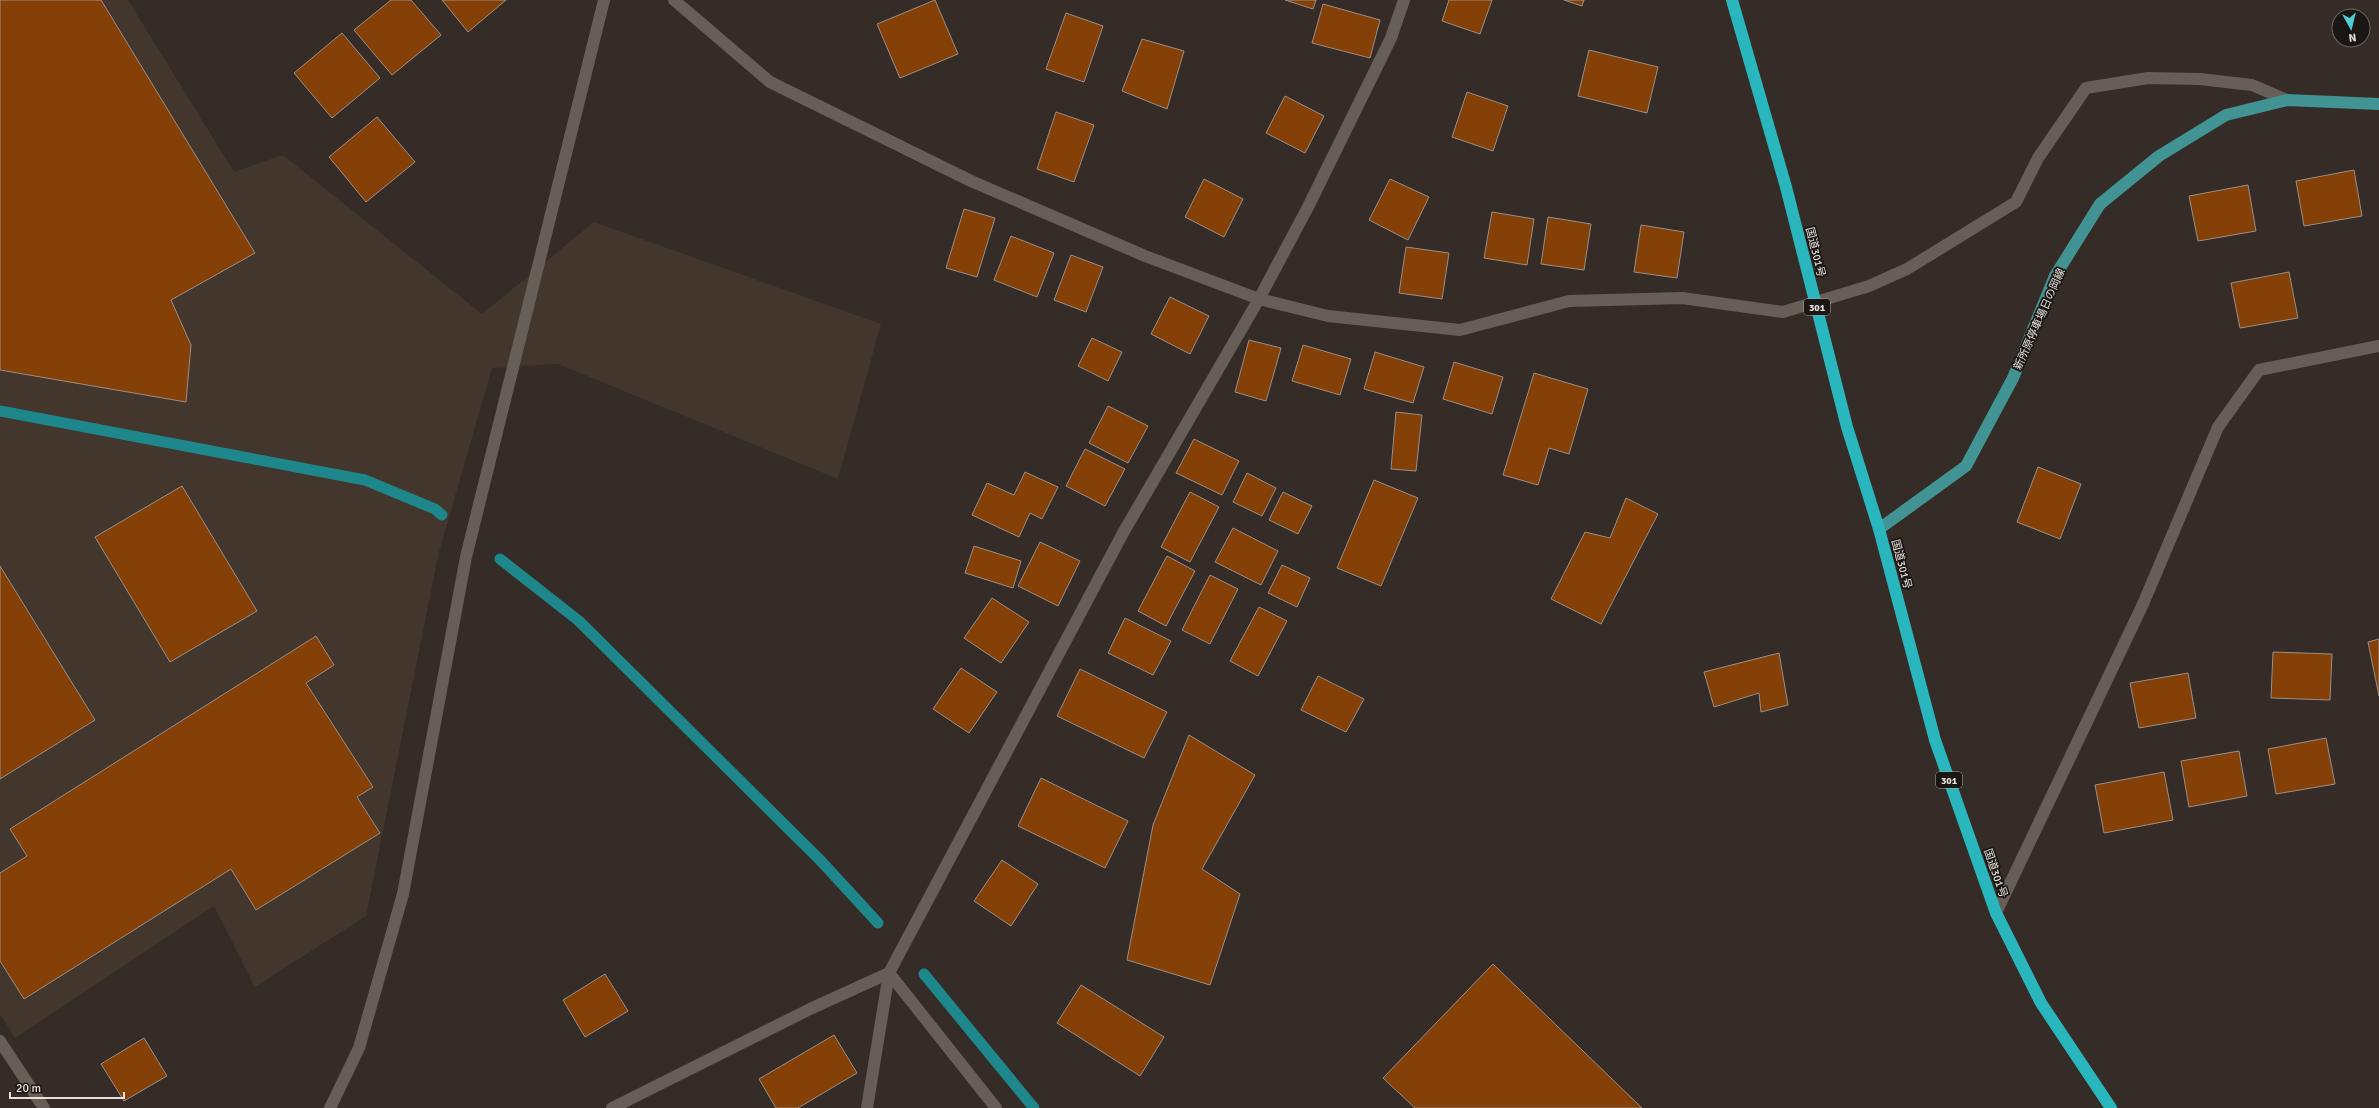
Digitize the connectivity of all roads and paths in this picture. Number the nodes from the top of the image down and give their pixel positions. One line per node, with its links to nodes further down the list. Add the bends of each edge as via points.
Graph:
1 (604, 0): 14 (street, via 466,557 403,894 360,1048)
2 (674, 0): 7 (street, via 770,82 970,181 1145,256)
3 (1404, 0): 7 (street, via 1392,38)
4 (1732, 0): 9 (highway, 国道301号 / 301, via 1786,187 1847,427)
5 (2287, 100): 6 (main road, 新所原停車場日の岡線); 7 (street, via 2252,85 2200,80 2148,78 2086,88 2038,158 2016,202 1907,269 1869,286 1783,312 1682,298 1569,301 1460,330 1328,316); 9 (main road, 新所原停車場日の岡線, via 2226,114 2159,156 2100,204 2055,276 2013,378 1966,466)
6 (2379, 104)
7 (1259, 299): 11 (street, via 1123,533)
8 (2379, 346): 10 (street, via 2259,370 2218,427 2143,604)
9 (1879, 529): 10 (highway, 国道301号 / 301, via 1935,740)
10 (1996, 913): 18 (highway, 国道301号 / 301, via 2041,1003)
11 (889, 973): 15 (street, via 810,1009); 16 (street); 17 (street)
12 (0, 1041): 13 (street)
13 (44, 1108)
14 (330, 1108)
15 (612, 1108)
16 (867, 1108)
17 (996, 1108)
18 (2111, 1108)

